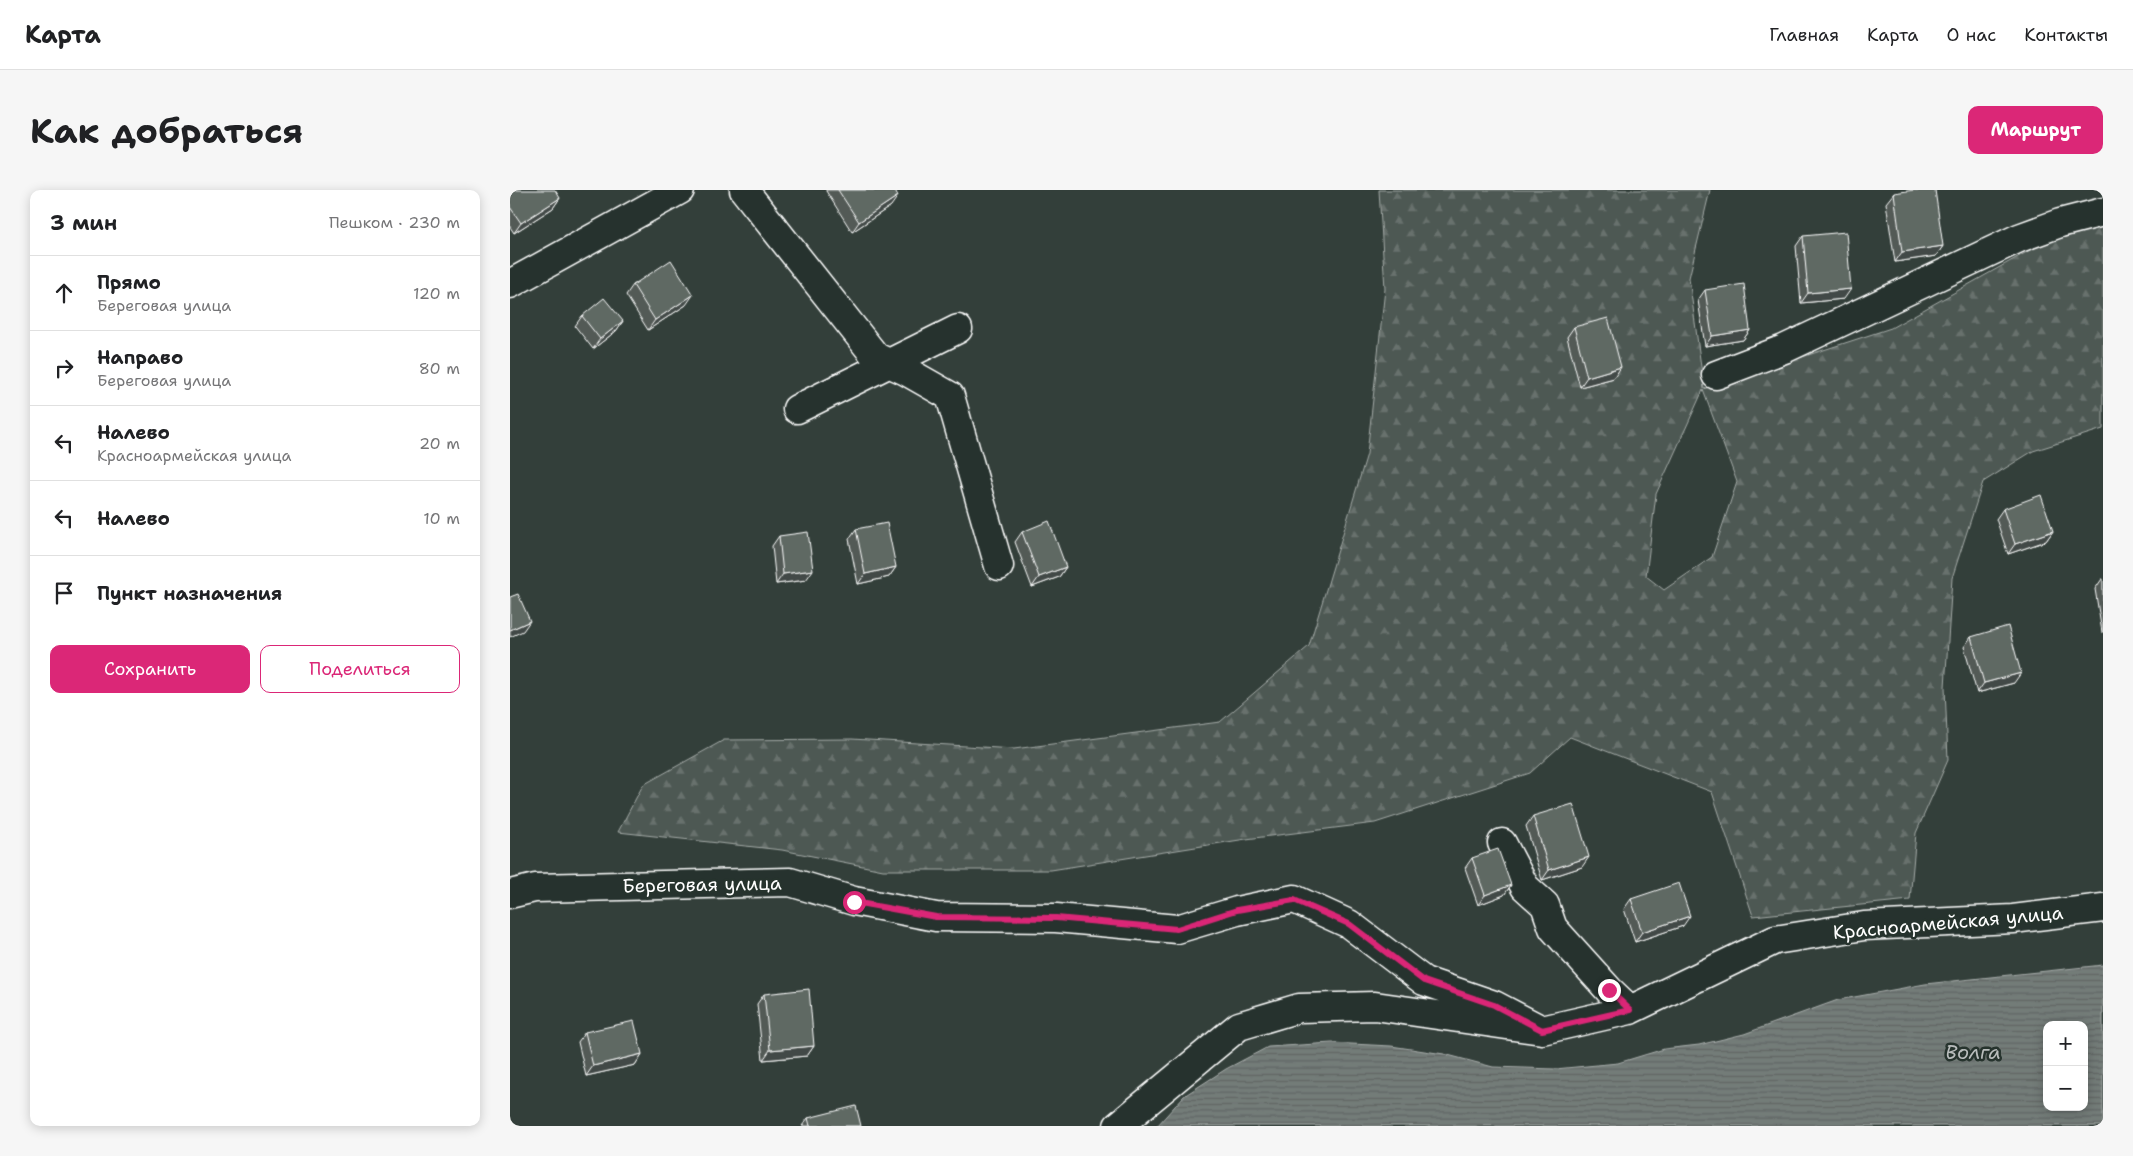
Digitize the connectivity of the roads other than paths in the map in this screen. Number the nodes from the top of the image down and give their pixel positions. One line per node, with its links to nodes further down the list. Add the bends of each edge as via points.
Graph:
1 (680, 190): 4 (street)
2 (744, 190): 6 (street, via 876,357)
3 (2103, 212): 7 (street, via 2019,238 1784,349)
4 (510, 284)
5 (958, 329): 6 (street)
6 (890, 363): 8 (street); 9 (street, via 950,396)
7 (1716, 375)
8 (797, 409)
9 (999, 566)
10 (1502, 843): 13 (street, via 1525,888 1544,905 1553,928)
11 (510, 894): 14 (street, Береговая улица, via 535,888 790,882 854,902 936,917 1056,918 1177,929 1237,910 1294,900 1349,924 1424,981 1494,1005)
12 (2103, 908): 13 (street, Красноармейская улица, via 2013,919 1864,926 1775,940)
13 (1630, 1010): 14 (street, Красноармейская улица)
14 (1542, 1030): 15 (street, via 1375,1006 1298,1008 1239,1026)
15 (1118, 1126)

